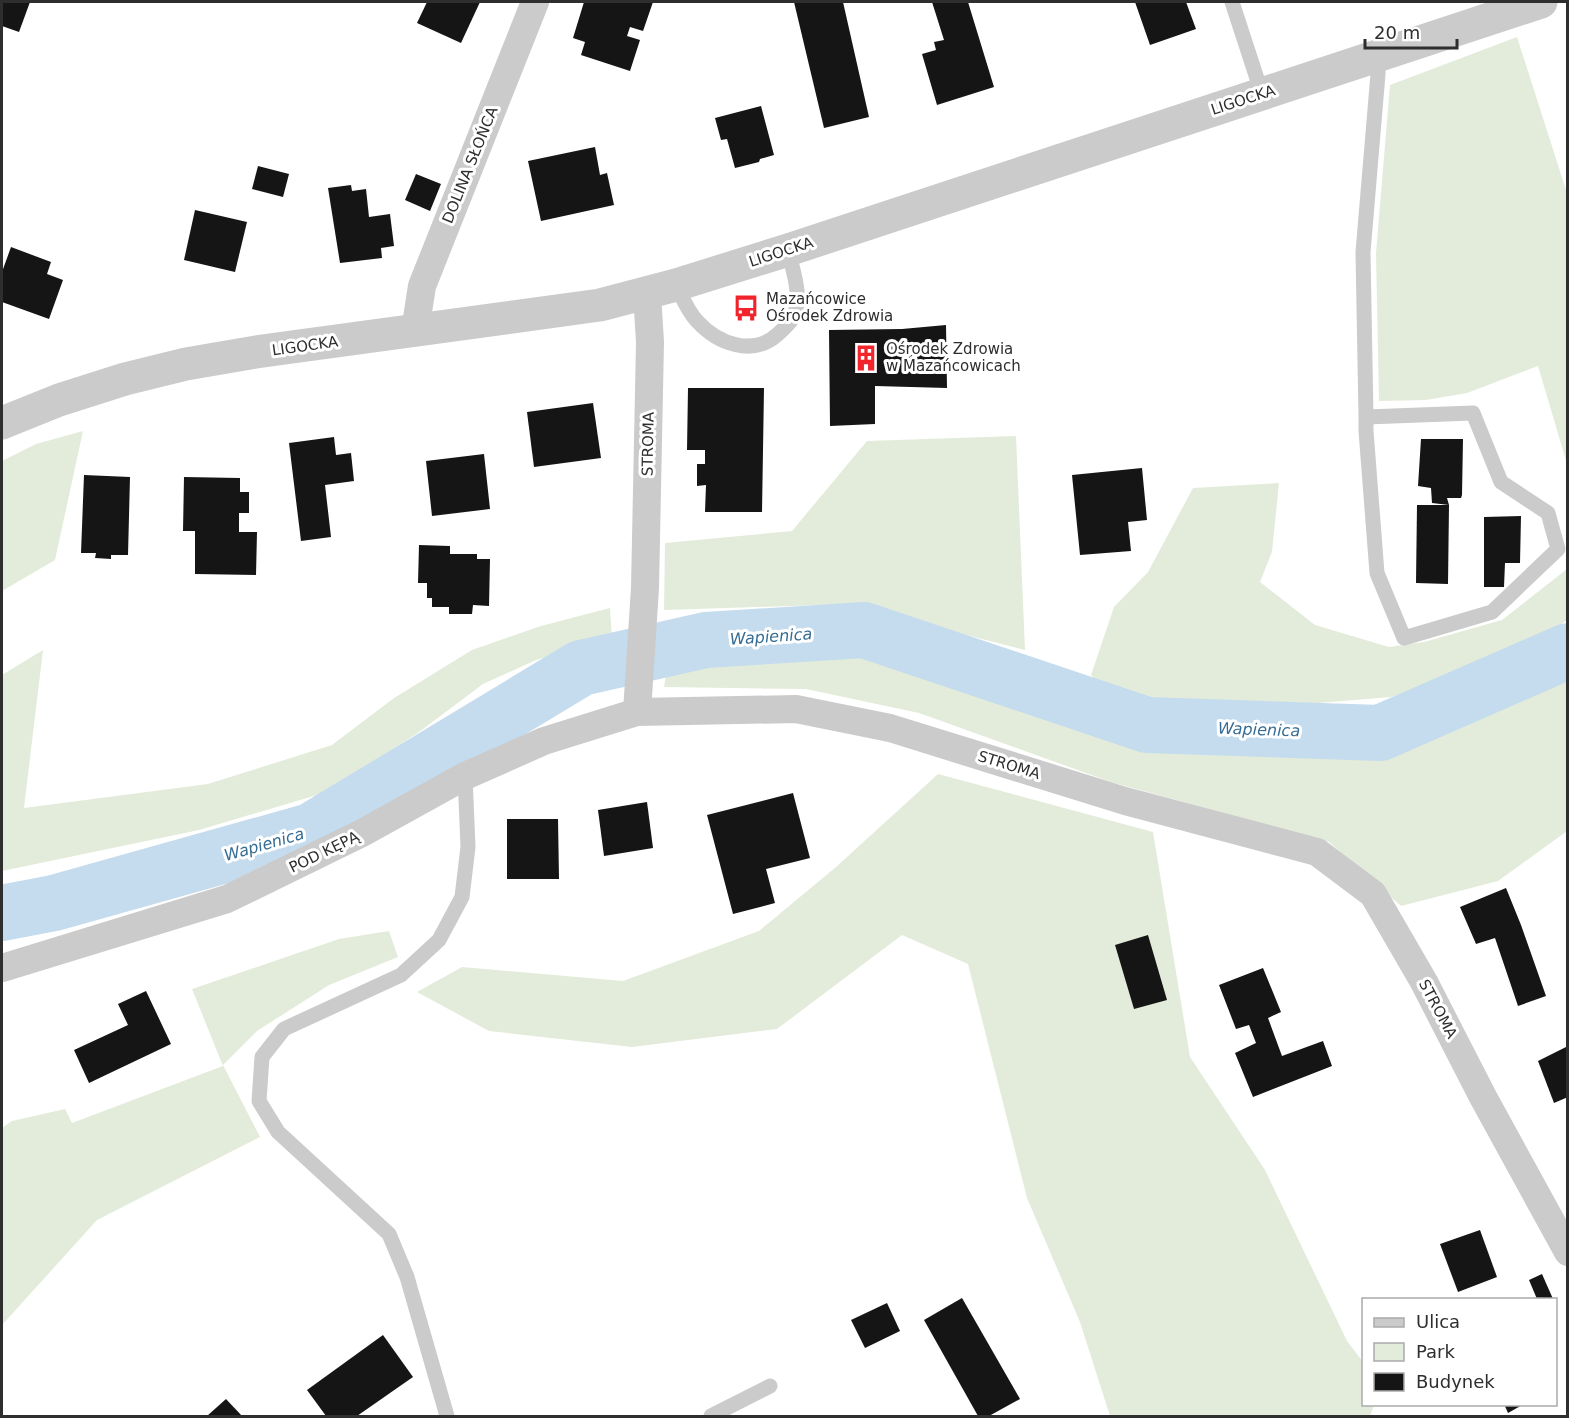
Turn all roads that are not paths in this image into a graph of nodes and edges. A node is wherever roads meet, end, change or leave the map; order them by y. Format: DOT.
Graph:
graph roads {
  1 [pos="535,2"];
  2 [pos="1232,2"];
  3 [pos="1541,2"];
  4 [pos="1378,55"];
  5 [pos="1262,94"];
  6 [pos="788,250"];
  7 [pos="662,290"];
  8 [pos="415,331"];
  9 [pos="1366,417"];
  10 [pos="2,423"];
  11 [pos="638,712"];
  12 [pos="465,776"];
  13 [pos="2,968"];
  14 [pos="1568,1252"];
  15 [pos="770,1386"];
  16 [pos="447,1416"];
  17 [pos="711,1416"];
  1 -- 8 [label="street, DOLINA SŁOŃCA"];
  2 -- 5 [label="lane"];
  3 -- 4 [label="street, LIGOCKA"];
  4 -- 5 [label="street, LIGOCKA"];
  4 -- 9 [label="lane"];
  5 -- 6 [label="street, LIGOCKA"];
  6 -- 7 [label="street, LIGOCKA"];
  6 -- 7 [label="lane"];
  7 -- 8 [label="street, LIGOCKA"];
  7 -- 11 [label="street, STROMA"];
  8 -- 10 [label="street, LIGOCKA"];
  9 -- 9 [label="lane"];
  11 -- 12 [label="street, POD KĘPĄ"];
  11 -- 14 [label="street, STROMA"];
  12 -- 13 [label="street, POD KĘPĄ"];
  12 -- 16 [label="lane"];
  15 -- 17 [label="lane"];
}
